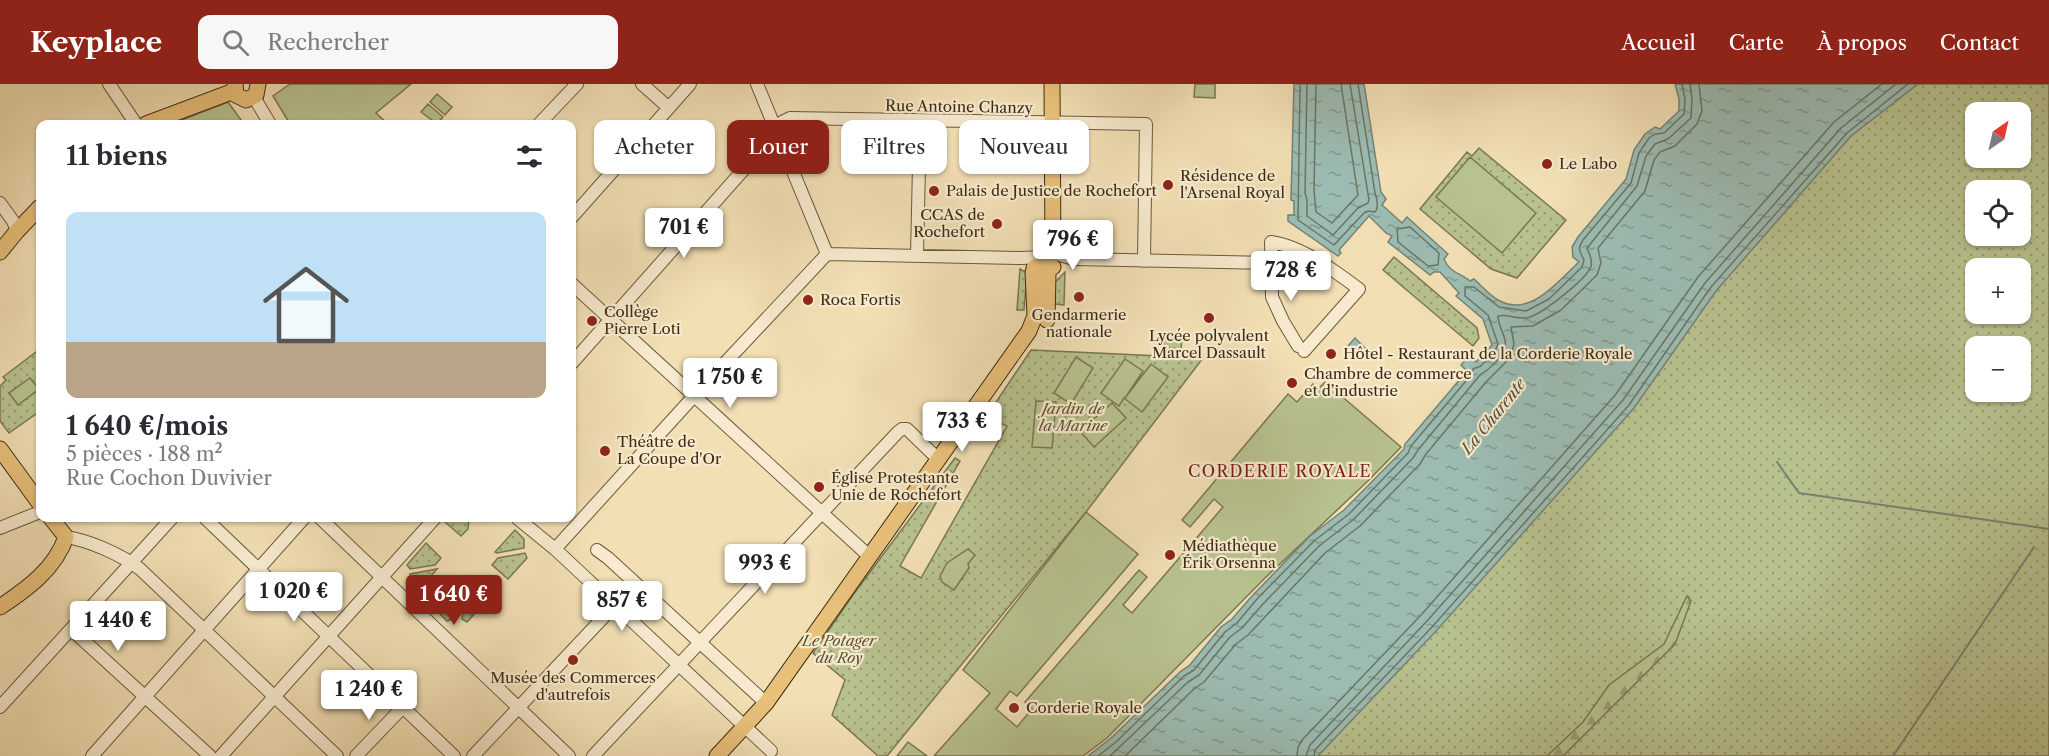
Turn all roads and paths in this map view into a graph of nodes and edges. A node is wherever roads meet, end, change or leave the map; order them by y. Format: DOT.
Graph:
graph roads {
  1 [pos="109,84"];
  2 [pos="577,84"];
  3 [pos="642,84"];
  4 [pos="690,84"];
  5 [pos="757,84"];
  6 [pos="1052,84"];
  7 [pos="235,88"];
  8 [pos="256,91"];
  9 [pos="669,108"];
  10 [pos="133,120"];
  11 [pos="156,120"];
  12 [pos="268,120"];
  13 [pos="544,120"];
  14 [pos="772,120"];
  15 [pos="788,120"];
  16 [pos="855,120"];
  17 [pos="1051,120"];
  18 [pos="1089,123"];
  19 [pos="740,174"];
  20 [pos="794,174"];
  21 [pos="919,174"];
  22 [pos="1050,174"];
  23 [pos="0,203"];
  24 [pos="36,211"];
  25 [pos="576,213"];
  26 [pos="17,231"];
  27 [pos="0,252"];
  28 [pos="827,254"];
  29 [pos="917,255"];
  30 [pos="1144,261"];
  31 [pos="1271,263"];
  32 [pos="1047,264"];
  33 [pos="576,288"];
  34 [pos="610,319"];
  35 [pos="576,358"];
  36 [pos="694,396"];
  37 [pos="0,449"];
  38 [pos="938,459"];
  39 [pos="36,498"];
  40 [pos="822,513"];
  41 [pos="36,514"];
  42 [pos="54,522"];
  43 [pos="168,522"];
  44 [pos="209,522"];
  45 [pos="300,522"];
  46 [pos="324,522"];
  47 [pos="431,522"];
  48 [pos="522,522"];
  49 [pos="0,528"];
  50 [pos="66,537"];
  51 [pos="555,549"];
  52 [pos="597,550"];
  53 [pos="869,556"];
  54 [pos="132,563"];
  55 [pos="258,568"];
  56 [pos="382,577"];
  57 [pos="615,605"];
  58 [pos="0,607"];
  59 [pos="204,629"];
  60 [pos="71,630"];
  61 [pos="328,636"];
  62 [pos="700,643"];
  63 [pos="679,665"];
  64 [pos="273,696"];
  65 [pos="144,697"];
  66 [pos="766,703"];
  67 [pos="0,707"];
  68 [pos="403,707"];
  69 [pos="518,708"];
  70 [pos="746,726"];
  71 [pos="771,751"];
  72 [pos="92,756"];
  73 [pos="210,756"];
  74 [pos="220,756"];
  75 [pos="337,756"];
  76 [pos="356,756"];
  77 [pos="454,756"];
  78 [pos="473,756"];
  79 [pos="569,756"];
  80 [pos="593,756"];
  81 [pos="717,756"];
  1 -- 10 [label="street"];
  2 -- 13 [label="street"];
  3 -- 9 [label="street"];
  4 -- 9 [label="street"];
  5 -- 14 [label="street"];
  6 -- 17 [label="main road"];
  7 -- 8 [label="main road"];
  7 -- 11 [label="main road"];
  8 -- 12 [label="street"];
  9 -- 25 [label="street"];
  15 -- 16 [label="street, Rue Antoine Chanzy"];
  18 -- 30 [label="street, Rue Antoine Chanzy"];
  19 -- 34 [label="street"];
  20 -- 28 [label="street"];
  21 -- 29 [label="street"];
  22 -- 32 [label="main road"];
  23 -- 26 [label="street"];
  24 -- 26 [label="main road"];
  26 -- 27 [label="main road"];
  28 -- 29 [label="street"];
  28 -- 36 [label="street"];
  29 -- 32 [label="street"];
  30 -- 31 [label="street"];
  30 -- 32 [label="street"];
  31 -- 31 [label="street"];
  32 -- 38 [label="main road"];
  33 -- 34 [label="street"];
  34 -- 35 [label="street"];
  34 -- 36 [label="street"];
  36 -- 40 [label="street"];
  36 -- 51 [label="street"];
  37 -- 39 [label="main road"];
  38 -- 40 [label="street"];
  38 -- 53 [label="main road"];
  40 -- 53 [label="street"];
  40 -- 62 [label="street"];
  41 -- 49 [label="street"];
  42 -- 50 [label="main road"];
  43 -- 54 [label="street"];
  44 -- 55 [label="street"];
  45 -- 55 [label="street"];
  46 -- 56 [label="street"];
  47 -- 56 [label="street"];
  48 -- 51 [label="street"];
  50 -- 54 [label="street"];
  50 -- 58 [label="main road"];
  51 -- 57 [label="street"];
  52 -- 62 [label="street"];
  53 -- 66 [label="main road"];
  54 -- 59 [label="street"];
  54 -- 60 [label="street"];
  55 -- 59 [label="street"];
  55 -- 61 [label="street"];
  56 -- 61 [label="street"];
  56 -- 69 [label="street"];
  57 -- 63 [label="street"];
  57 -- 69 [label="street"];
  59 -- 64 [label="street"];
  59 -- 65 [label="street"];
  60 -- 65 [label="street"];
  60 -- 67 [label="street"];
  61 -- 64 [label="street"];
  61 -- 68 [label="street"];
  62 -- 63 [label="street"];
  62 -- 66 [label="street"];
  63 -- 70 [label="street"];
  63 -- 80 [label="street"];
  64 -- 74 [label="street"];
  64 -- 75 [label="street"];
  65 -- 72 [label="street"];
  65 -- 73 [label="street"];
  66 -- 70 [label="main road"];
  68 -- 76 [label="street"];
  68 -- 77 [label="street"];
  69 -- 78 [label="street"];
  69 -- 79 [label="street"];
  70 -- 71 [label="street"];
  70 -- 81 [label="main road"];
}
